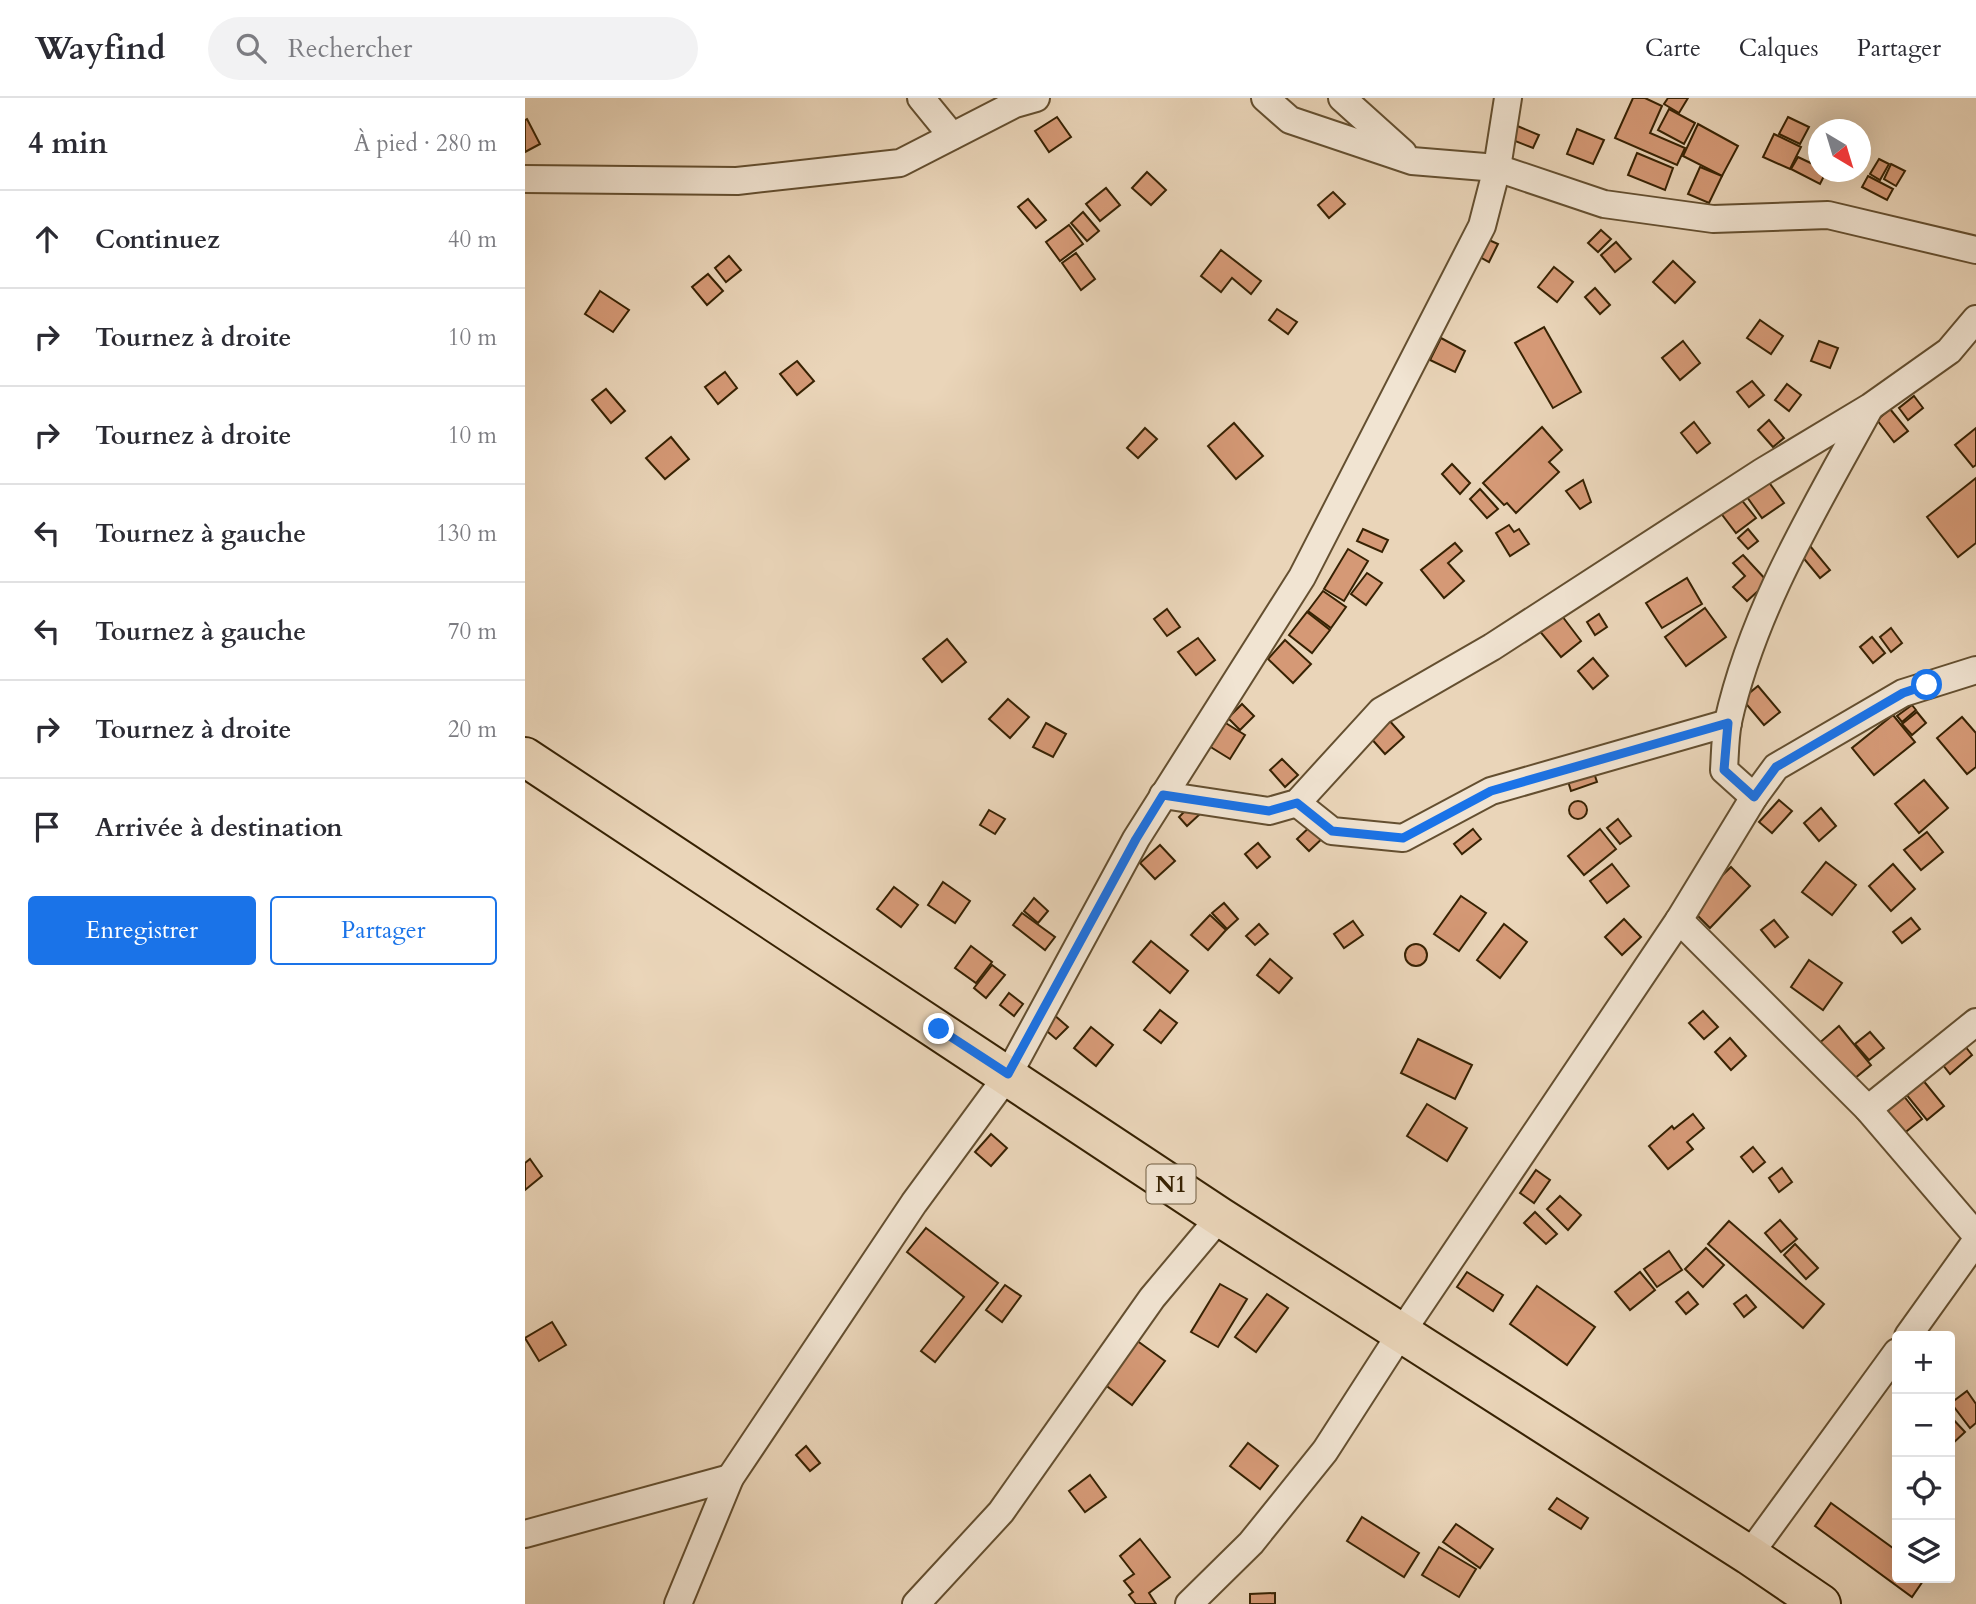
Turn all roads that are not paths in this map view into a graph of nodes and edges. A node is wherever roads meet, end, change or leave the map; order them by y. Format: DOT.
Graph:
graph roads {
  1 [pos="921,98"];
  2 [pos="1036,98"];
  3 [pos="1265,98"];
  4 [pos="1342,98"];
  5 [pos="1508,98"];
  6 [pos="952,136"];
  7 [pos="1412,161"];
  8 [pos="1497,168"];
  9 [pos="525,179"];
  10 [pos="1976,250"];
  11 [pos="1976,319"];
  12 [pos="1870,407"];
  13 [pos="1976,670"];
  14 [pos="1728,723"];
  15 [pos="525,757"];
  16 [pos="1163,795"];
  17 [pos="1754,797"];
  18 [pos="1297,803"];
  19 [pos="1679,920"];
  20 [pos="1976,1022"];
  21 [pos="1008,1074"];
  22 [pos="1868,1109"];
  23 [pos="1220,1217"];
  24 [pos="1976,1235"];
  25 [pos="1976,1241"];
  26 [pos="1912,1331"];
  27 [pos="1401,1333"];
  28 [pos="1892,1359"];
  29 [pos="730,1478"];
  30 [pos="525,1534"];
  31 [pos="1749,1555"];
  32 [pos="678,1604"];
  33 [pos="916,1604"];
  34 [pos="1189,1604"];
  35 [pos="1821,1604"];
  1 -- 6 [label="street"];
  2 -- 6 [label="street"];
  3 -- 7 [label="street"];
  4 -- 7 [label="street"];
  5 -- 8 [label="street"];
  6 -- 9 [label="street"];
  7 -- 8 [label="street"];
  8 -- 10 [label="street"];
  8 -- 16 [label="street"];
  11 -- 12 [label="street"];
  12 -- 14 [label="street"];
  12 -- 18 [label="street"];
  13 -- 17 [label="street"];
  14 -- 17 [label="street"];
  14 -- 18 [label="street"];
  15 -- 21 [label="main road, N1"];
  16 -- 18 [label="street"];
  16 -- 21 [label="street"];
  17 -- 19 [label="street"];
  19 -- 22 [label="street"];
  19 -- 27 [label="street"];
  20 -- 22 [label="street"];
  21 -- 23 [label="main road, N1"];
  21 -- 29 [label="street"];
  22 -- 24 [label="street"];
  23 -- 27 [label="main road, N1"];
  23 -- 33 [label="street"];
  25 -- 26 [label="street"];
  27 -- 31 [label="main road, N1"];
  27 -- 34 [label="street"];
  28 -- 31 [label="street"];
  29 -- 30 [label="street"];
  29 -- 32 [label="street"];
  31 -- 35 [label="main road, N1"];
}
